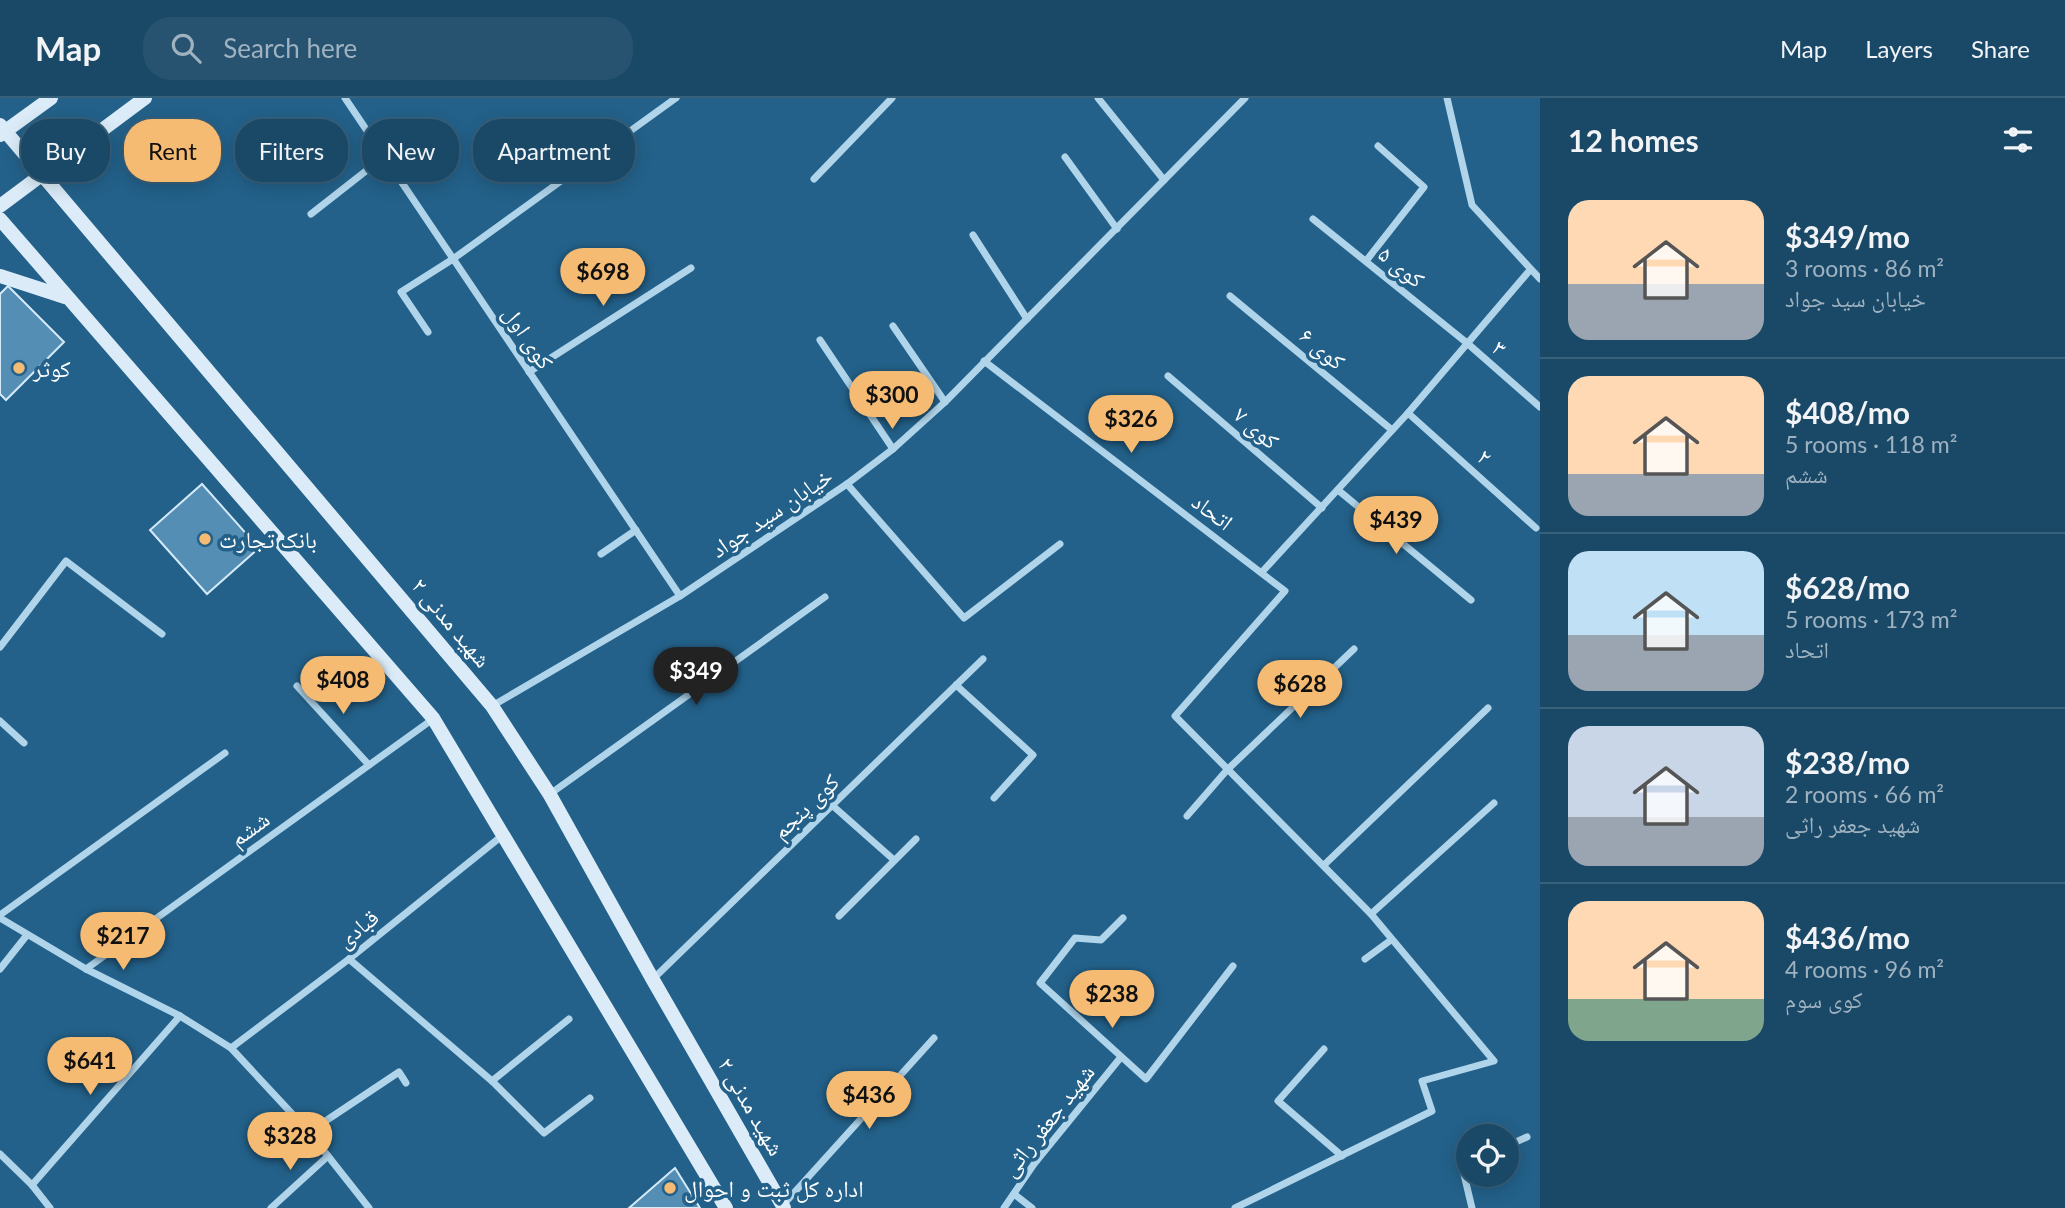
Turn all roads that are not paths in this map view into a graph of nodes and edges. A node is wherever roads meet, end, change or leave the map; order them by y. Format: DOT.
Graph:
graph roads {
  1 [pos="51,98"];
  2 [pos="145,98"];
  3 [pos="345,98"];
  4 [pos="676,98"];
  5 [pos="892,98"];
  6 [pos="1098,98"];
  7 [pos="1245,98"];
  8 [pos="1447,98"];
  9 [pos="362,123"];
  10 [pos="110,124"];
  11 [pos="2,130"];
  12 [pos="1378,146"];
  13 [pos="21,151"];
  14 [pos="1065,158"];
  15 [pos="362,173"];
  16 [pos="814,179"];
  17 [pos="1164,180"];
  18 [pos="32,182"];
  19 [pos="49,182"];
  20 [pos="401,182"];
  21 [pos="0,206"];
  22 [pos="311,214"];
  23 [pos="0,219"];
  24 [pos="1313,219"];
  25 [pos="1117,229"];
  26 [pos="973,235"];
  27 [pos="453,259"];
  28 [pos="1366,261"];
  29 [pos="691,268"];
  30 [pos="1530,270"];
  31 [pos="0,276"];
  32 [pos="1540,279"];
  33 [pos="1230,296"];
  34 [pos="67,297"];
  35 [pos="1027,319"];
  36 [pos="893,327"];
  37 [pos="428,332"];
  38 [pos="820,340"];
  39 [pos="1467,343"];
  40 [pos="984,361"];
  41 [pos="529,372"];
  42 [pos="1168,376"];
  43 [pos="945,402"];
  44 [pos="1540,407"];
  45 [pos="1408,413"];
  46 [pos="1392,430"];
  47 [pos="893,449"];
  48 [pos="847,484"];
  49 [pos="1338,490"];
  50 [pos="1322,508"];
  51 [pos="1536,528"];
  52 [pos="636,530"];
  53 [pos="1060,544"];
  54 [pos="601,554"];
  55 [pos="1262,572"];
  56 [pos="680,596"];
  57 [pos="825,597"];
  58 [pos="1471,600"];
  59 [pos="162,634"];
  60 [pos="0,647"];
  61 [pos="1353,649"];
  62 [pos="983,659"];
  63 [pos="956,685"];
  64 [pos="297,686"];
  65 [pos="492,706"];
  66 [pos="1488,708"];
  67 [pos="433,718"];
  68 [pos="0,721"];
  69 [pos="24,743"];
  70 [pos="225,753"];
  71 [pos="369,765"];
  72 [pos="1227,770"];
  73 [pos="550,795"];
  74 [pos="994,798"];
  75 [pos="1494,803"];
  76 [pos="833,806"];
  77 [pos="1187,816"];
  78 [pos="504,834"];
  79 [pos="916,839"];
  80 [pos="894,860"];
  81 [pos="1324,865"];
  82 [pos="1371,914"];
  83 [pos="839,916"];
  84 [pos="0,917"];
  85 [pos="1123,918"];
  86 [pos="27,935"];
  87 [pos="1391,940"];
  88 [pos="1365,959"];
  89 [pos="349,960"];
  90 [pos="1233,966"];
  91 [pos="0,969"];
  92 [pos="86,969"];
  93 [pos="653,979"];
  94 [pos="180,1016"];
  95 [pos="569,1019"];
  96 [pos="934,1038"];
  97 [pos="231,1048"];
  98 [pos="1324,1049"];
  99 [pos="1121,1057"];
  100 [pos="492,1081"];
  101 [pos="406,1083"];
  102 [pos="590,1098"];
  103 [pos="309,1132"];
  104 [pos="1527,1137"];
  105 [pos="1519,1141"];
  106 [pos="0,1154"];
  107 [pos="328,1156"];
  108 [pos="1342,1156"];
  109 [pos="32,1185"];
  110 [pos="1469,1187"];
  111 [pos="1014,1194"];
  112 [pos="784,1207"];
  113 [pos="50,1208"];
  114 [pos="271,1208"];
  115 [pos="369,1208"];
  116 [pos="726,1208"];
  117 [pos="1004,1208"];
  118 [pos="1032,1208"];
  119 [pos="1235,1208"];
  120 [pos="1472,1208"];
  1 -- 11 [label="main road"];
  2 -- 10 [label="main road"];
  3 -- 9 [label="street, کوی اول"];
  4 -- 27 [label="street"];
  5 -- 16 [label="street"];
  6 -- 17 [label="street"];
  7 -- 17 [label="street, خیابان سید جواد"];
  8 -- 30 [label="street"];
  11 -- 13 [label="main road, شهید مدنی ۲"];
  12 -- 28 [label="street"];
  14 -- 25 [label="street"];
  15 -- 22 [label="street"];
  17 -- 25 [label="street, خیابان سید جواد"];
  18 -- 21 [label="main road"];
  19 -- 65 [label="main road, شهید مدنی ۲"];
  20 -- 27 [label="street, کوی اول"];
  23 -- 34 [label="main road"];
  24 -- 28 [label="street, کوی ۵"];
  25 -- 35 [label="street, خیابان سید جواد"];
  26 -- 35 [label="street"];
  27 -- 37 [label="street"];
  27 -- 41 [label="street, کوی اول"];
  28 -- 39 [label="street, کوی ۵"];
  29 -- 41 [label="street"];
  30 -- 32 [label="street"];
  30 -- 39 [label="street"];
  31 -- 34 [label="main road"];
  33 -- 46 [label="street, کوی ۶"];
  34 -- 67 [label="main road"];
  35 -- 40 [label="street, خیابان سید جواد"];
  36 -- 43 [label="street"];
  38 -- 47 [label="street"];
  39 -- 44 [label="street, ۳"];
  39 -- 45 [label="street"];
  40 -- 43 [label="street, خیابان سید جواد"];
  40 -- 55 [label="street, اتحاد"];
  41 -- 52 [label="street, کوی اول"];
  42 -- 50 [label="street, کوی ۷"];
  43 -- 47 [label="street, خیابان سید جواد"];
  45 -- 46 [label="street"];
  45 -- 51 [label="street, ۲"];
  46 -- 49 [label="street"];
  47 -- 48 [label="street, خیابان سید جواد"];
  48 -- 53 [label="street"];
  48 -- 56 [label="street, خیابان سید جواد"];
  49 -- 50 [label="street"];
  49 -- 58 [label="street"];
  50 -- 55 [label="street"];
  52 -- 54 [label="street"];
  52 -- 56 [label="street, کوی اول"];
  55 -- 72 [label="street, اتحاد"];
  56 -- 65 [label="street, خیابان سید جواد"];
  57 -- 73 [label="street"];
  59 -- 60 [label="street"];
  61 -- 72 [label="street"];
  62 -- 63 [label="street, کوی پنجم"];
  63 -- 74 [label="street"];
  63 -- 76 [label="street, کوی پنجم"];
  64 -- 71 [label="street"];
  65 -- 73 [label="main road, شهید مدنی ۲"];
  66 -- 81 [label="street"];
  67 -- 71 [label="street, ششم"];
  67 -- 78 [label="main road"];
  68 -- 69 [label="street"];
  70 -- 84 [label="street"];
  71 -- 92 [label="street, ششم"];
  72 -- 77 [label="street"];
  72 -- 81 [label="street"];
  73 -- 93 [label="main road, شهید مدنی ۲"];
  75 -- 82 [label="street"];
  76 -- 80 [label="street"];
  76 -- 93 [label="street, کوی پنجم"];
  78 -- 89 [label="street, قبادی"];
  78 -- 116 [label="main road"];
  79 -- 80 [label="street"];
  80 -- 83 [label="street"];
  81 -- 82 [label="street"];
  82 -- 87 [label="street"];
  84 -- 86 [label="street"];
  85 -- 99 [label="street"];
  86 -- 91 [label="street"];
  86 -- 92 [label="street"];
  87 -- 88 [label="street"];
  87 -- 108 [label="street"];
  89 -- 97 [label="street, قبادی"];
  89 -- 100 [label="street"];
  90 -- 99 [label="street"];
  92 -- 94 [label="street"];
  93 -- 112 [label="main road, شهید مدنی ۲"];
  94 -- 97 [label="street"];
  94 -- 109 [label="street"];
  95 -- 100 [label="street"];
  96 -- 112 [label="street"];
  97 -- 103 [label="street"];
  98 -- 108 [label="street"];
  99 -- 111 [label="street, شهید جعفر راثی"];
  100 -- 102 [label="street"];
  101 -- 103 [label="street"];
  103 -- 107 [label="street"];
  104 -- 105 [label="street"];
  106 -- 109 [label="street"];
  107 -- 114 [label="street"];
  107 -- 115 [label="street"];
  108 -- 119 [label="street"];
  109 -- 113 [label="street"];
  110 -- 120 [label="street"];
  111 -- 117 [label="street, شهید جعفر راثی"];
  111 -- 118 [label="street"];
}
